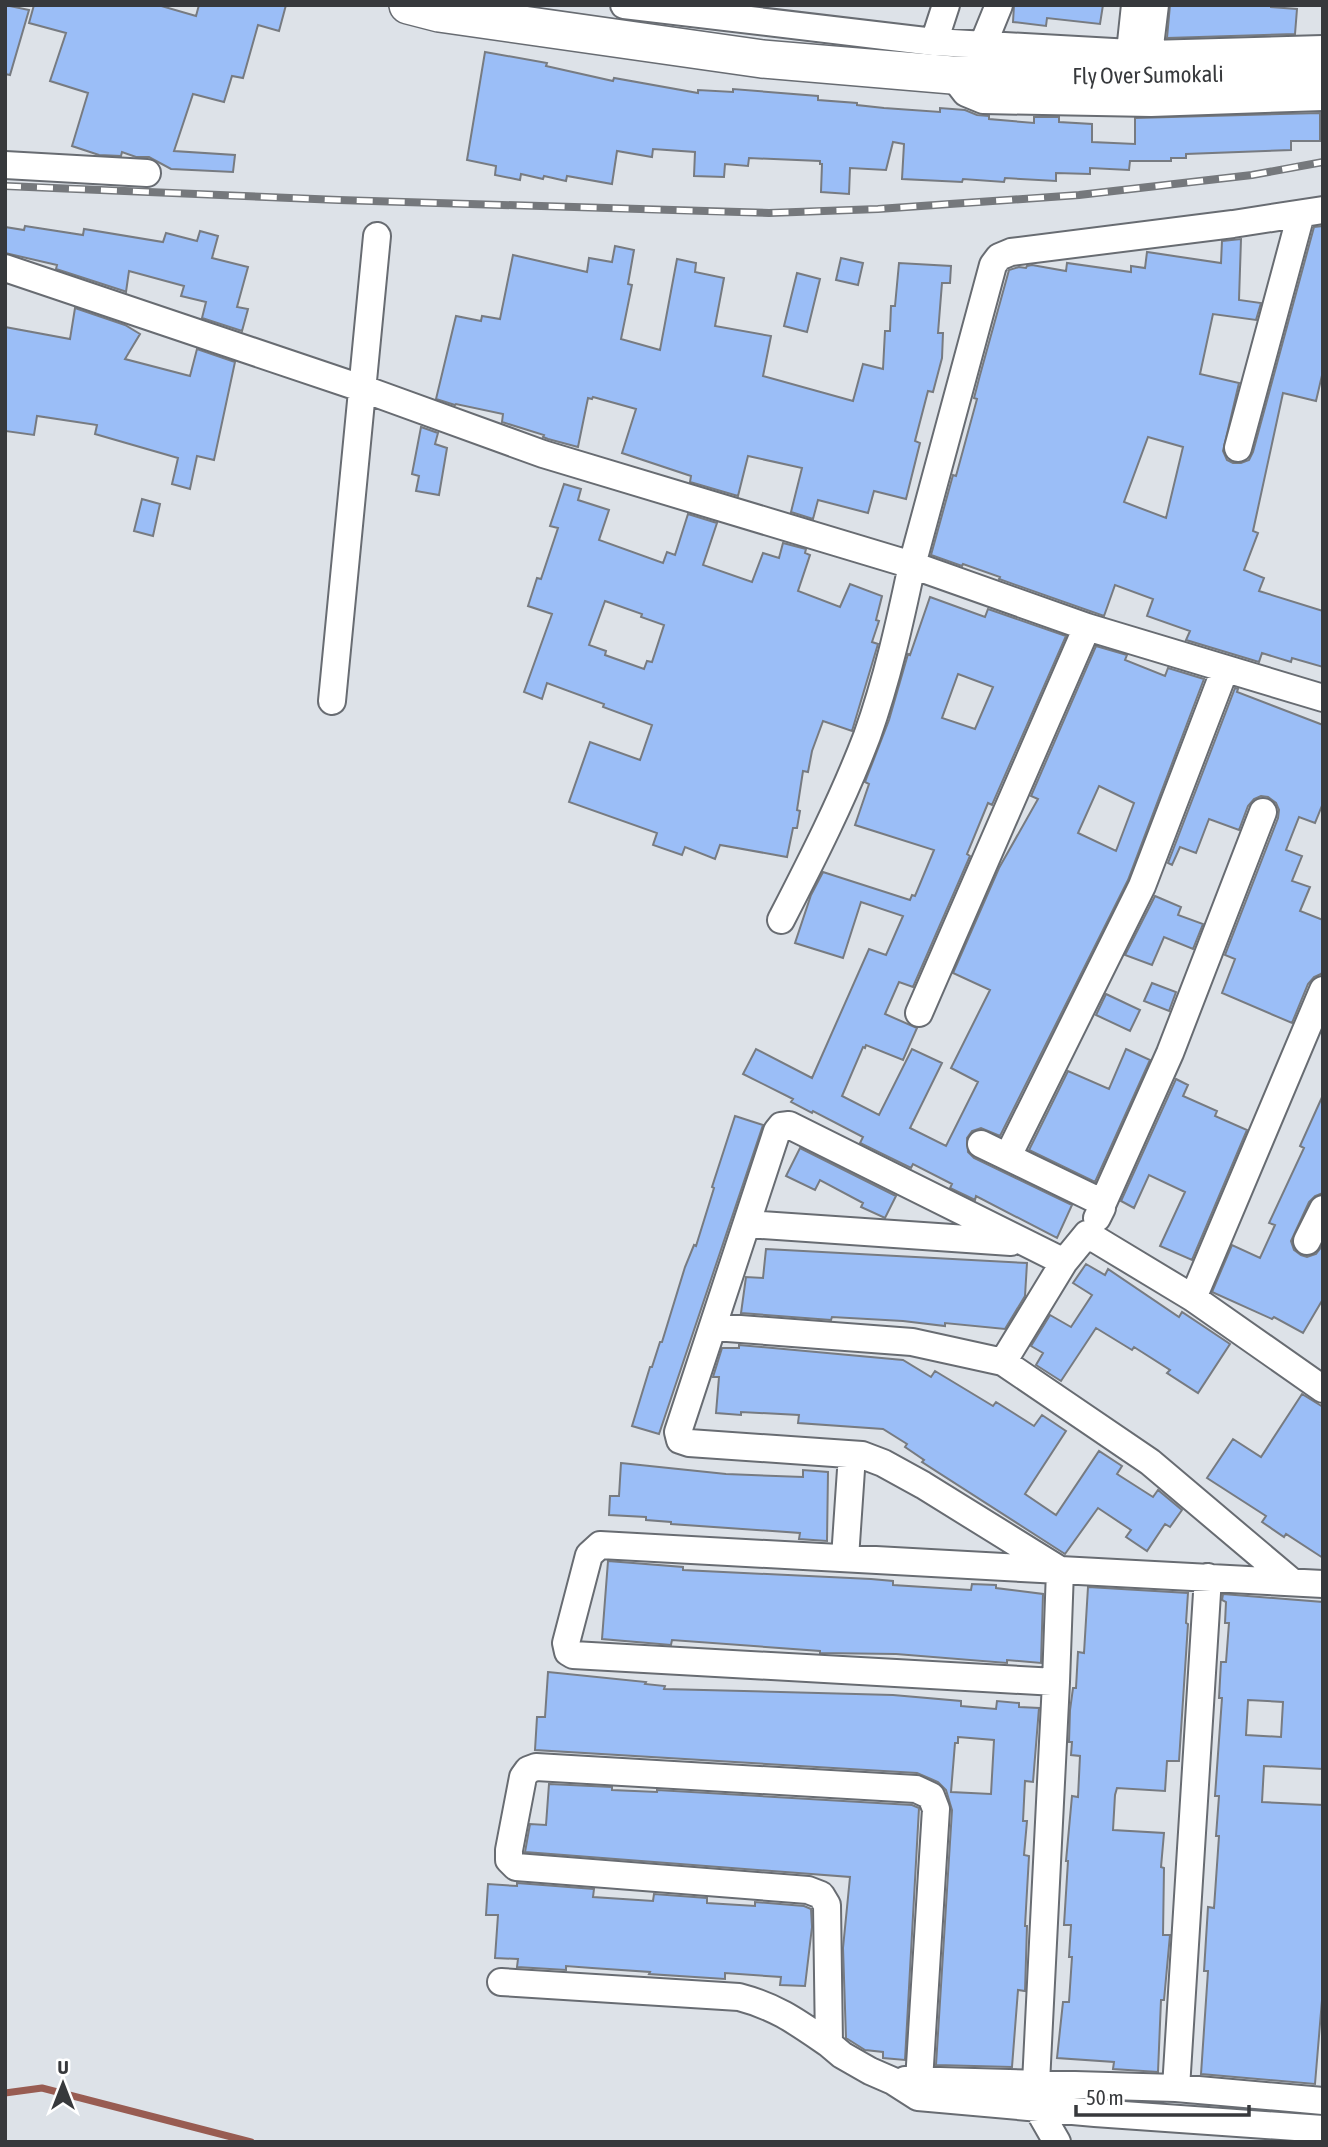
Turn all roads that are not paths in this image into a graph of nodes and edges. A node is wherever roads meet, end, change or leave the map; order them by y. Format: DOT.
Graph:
graph roads {
  1 [pos="946,5"];
  2 [pos="999,5"];
  3 [pos="1135,5"];
  4 [pos="1155,5"];
  5 [pos="637,6"];
  6 [pos="429,8"];
  7 [pos="547,17"];
  8 [pos="934,43"];
  9 [pos="1323,49"];
  10 [pos="1140,53"];
  11 [pos="975,68"];
  12 [pos="1323,70"];
  13 [pos="1323,97"];
  14 [pos="5,165"];
  15 [pos="147,173"];
  16 [pos="1312,212"];
  17 [pos="377,236"];
  18 [pos="5,268"];
  19 [pos="362,388"];
  20 [pos="1238,449"];
  21 [pos="912,565"];
  22 [pos="1087,627"];
  23 [pos="1225,669"];
  24 [pos="1323,698"];
  25 [pos="332,701"];
  26 [pos="1263,812"];
  27 [pos="781,920"];
  28 [pos="1323,990"];
  29 [pos="919,1013"];
  30 [pos="981,1144"];
  31 [pos="1007,1156"];
  32 [pos="1102,1205"];
  33 [pos="1323,1209"];
  34 [pos="747,1224"];
  35 [pos="1087,1234"];
  36 [pos="1307,1241"];
  37 [pos="1024,1243"];
  38 [pos="1064,1262"];
  39 [pos="1193,1298"];
  40 [pos="714,1327"];
  41 [pos="1003,1362"];
  42 [pos="1323,1389"];
  43 [pos="852,1455"];
  44 [pos="845,1558"];
  45 [pos="1060,1570"];
  46 [pos="1208,1577"];
  47 [pos="1292,1582"];
  48 [pos="1323,1584"];
  49 [pos="1056,1682"];
  50 [pos="501,1982"];
  51 [pos="829,2044"];
  52 [pos="919,2088"];
  53 [pos="1176,2088"];
  54 [pos="1037,2096"];
  55 [pos="1279,2097"];
  56 [pos="1323,2101"];
  57 [pos="1278,2126"];
  58 [pos="1323,2129"];
  59 [pos="1057,2142"];
  1 -- 8 [label="street"];
  2 -- 11 [label="street"];
  3 -- 10 [label="street"];
  4 -- 10 [label="street"];
  5 -- 8 [label="street"];
  6 -- 7 [label="main road, Fly Over Sumokali"];
  7 -- 11 [label="main road, Fly Over Sumokali"];
  8 -- 11 [label="street"];
  9 -- 10 [label="street"];
  10 -- 11 [label="street"];
  11 -- 12 [label="main road, Fly Over Sumokali"];
  11 -- 13 [label="street"];
  14 -- 15 [label="street"];
  16 -- 20 [label="street"];
  16 -- 21 [label="street"];
  17 -- 19 [label="street"];
  18 -- 19 [label="street"];
  19 -- 21 [label="street"];
  19 -- 25 [label="street"];
  21 -- 22 [label="street"];
  21 -- 27 [label="street"];
  22 -- 23 [label="street"];
  22 -- 29 [label="street"];
  23 -- 24 [label="street"];
  23 -- 31 [label="street"];
  26 -- 32 [label="street"];
  28 -- 39 [label="street"];
  30 -- 31 [label="street"];
  31 -- 32 [label="street"];
  32 -- 35 [label="street"];
  33 -- 36 [label="street"];
  34 -- 37 [label="street"];
  34 -- 37 [label="street"];
  34 -- 40 [label="street"];
  35 -- 38 [label="street"];
  35 -- 39 [label="street"];
  37 -- 38 [label="street"];
  38 -- 41 [label="street"];
  39 -- 42 [label="street"];
  40 -- 41 [label="street"];
  40 -- 43 [label="street"];
  41 -- 47 [label="street"];
  43 -- 44 [label="street"];
  43 -- 45 [label="street"];
  44 -- 45 [label="street"];
  44 -- 49 [label="street"];
  45 -- 46 [label="street"];
  45 -- 49 [label="street"];
  46 -- 47 [label="street"];
  46 -- 53 [label="street"];
  47 -- 48 [label="street"];
  49 -- 54 [label="street"];
  50 -- 51 [label="street"];
  51 -- 52 [label="street"];
  51 -- 52 [label="street"];
  52 -- 54 [label="street"];
  53 -- 54 [label="street"];
  53 -- 55 [label="street"];
  54 -- 57 [label="street"];
  54 -- 59 [label="street"];
  55 -- 56 [label="street"];
  55 -- 57 [label="street"];
  57 -- 58 [label="street"];
}
